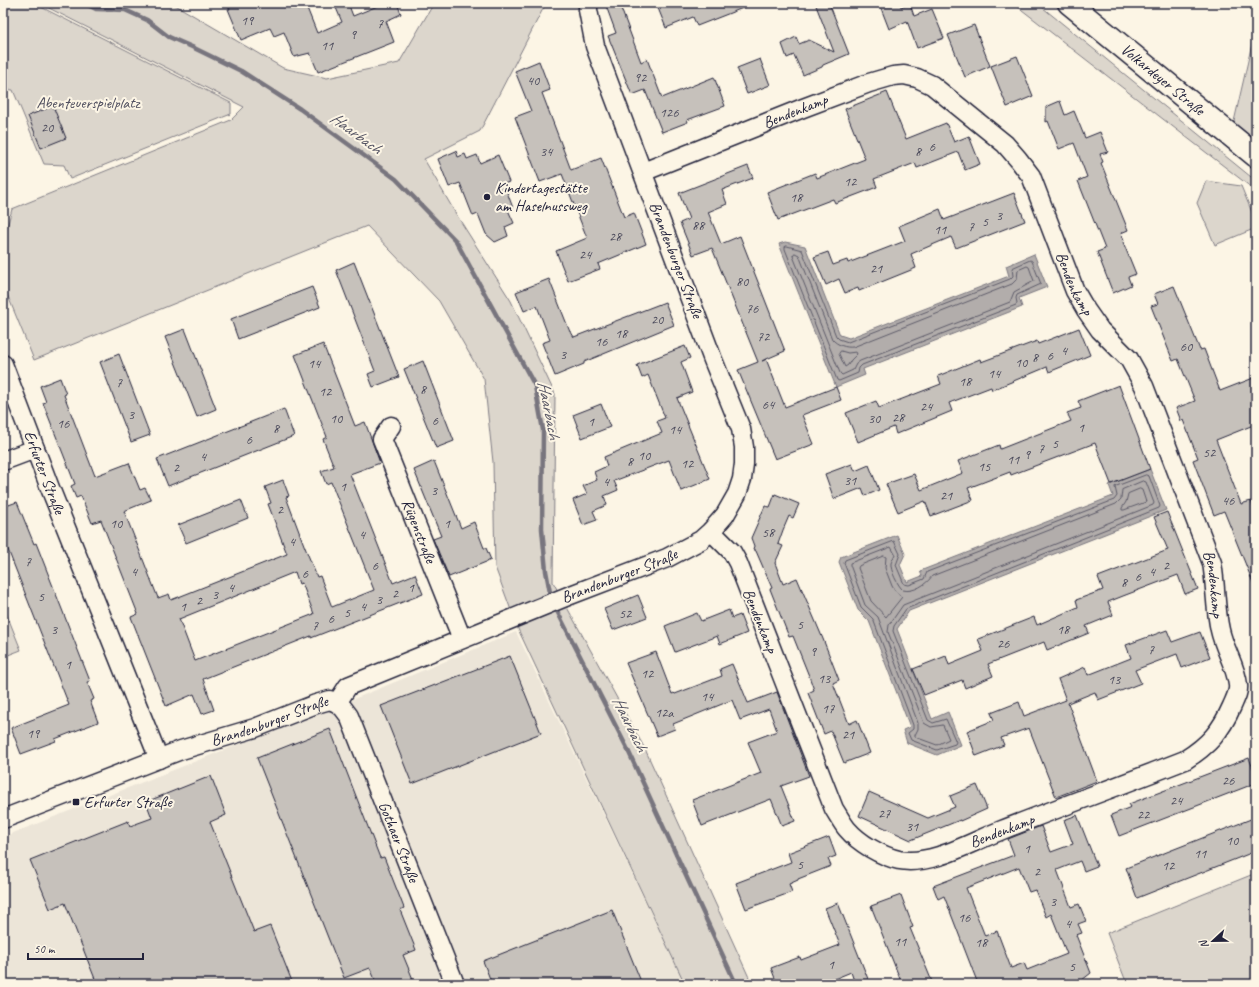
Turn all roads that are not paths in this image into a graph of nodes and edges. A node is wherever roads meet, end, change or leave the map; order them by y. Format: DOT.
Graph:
graph roads {
  1 [pos="588,3"];
  2 [pos="1069,3"];
  3 [pos="1256,156"];
  4 [pos="643,172"];
  5 [pos="3,364"];
  6 [pos="392,426"];
  7 [pos="35,449"];
  8 [pos="3,461"];
  9 [pos="711,531"];
  10 [pos="462,639"];
  11 [pos="337,703"];
  12 [pos="159,758"];
  13 [pos="3,819"];
  14 [pos="455,984"];
  1 -- 4 [label="street, Brandenburger Straße"];
  2 -- 3 [label="main road, Volkardeyer Straße"];
  4 -- 9 [label="street, Brandenburger Straße"];
  4 -- 9 [label="street, Bendenkamp"];
  5 -- 7 [label="street, Erfurter Straße"];
  6 -- 10 [label="street, Rügenstraße"];
  7 -- 8 [label="street"];
  7 -- 12 [label="street, Erfurter Straße"];
  9 -- 10 [label="street, Brandenburger Straße"];
  10 -- 11 [label="street, Brandenburger Straße"];
  11 -- 12 [label="street, Brandenburger Straße"];
  11 -- 14 [label="street, Gothaer Straße"];
  12 -- 13 [label="street, Brandenburger Straße"];
}
